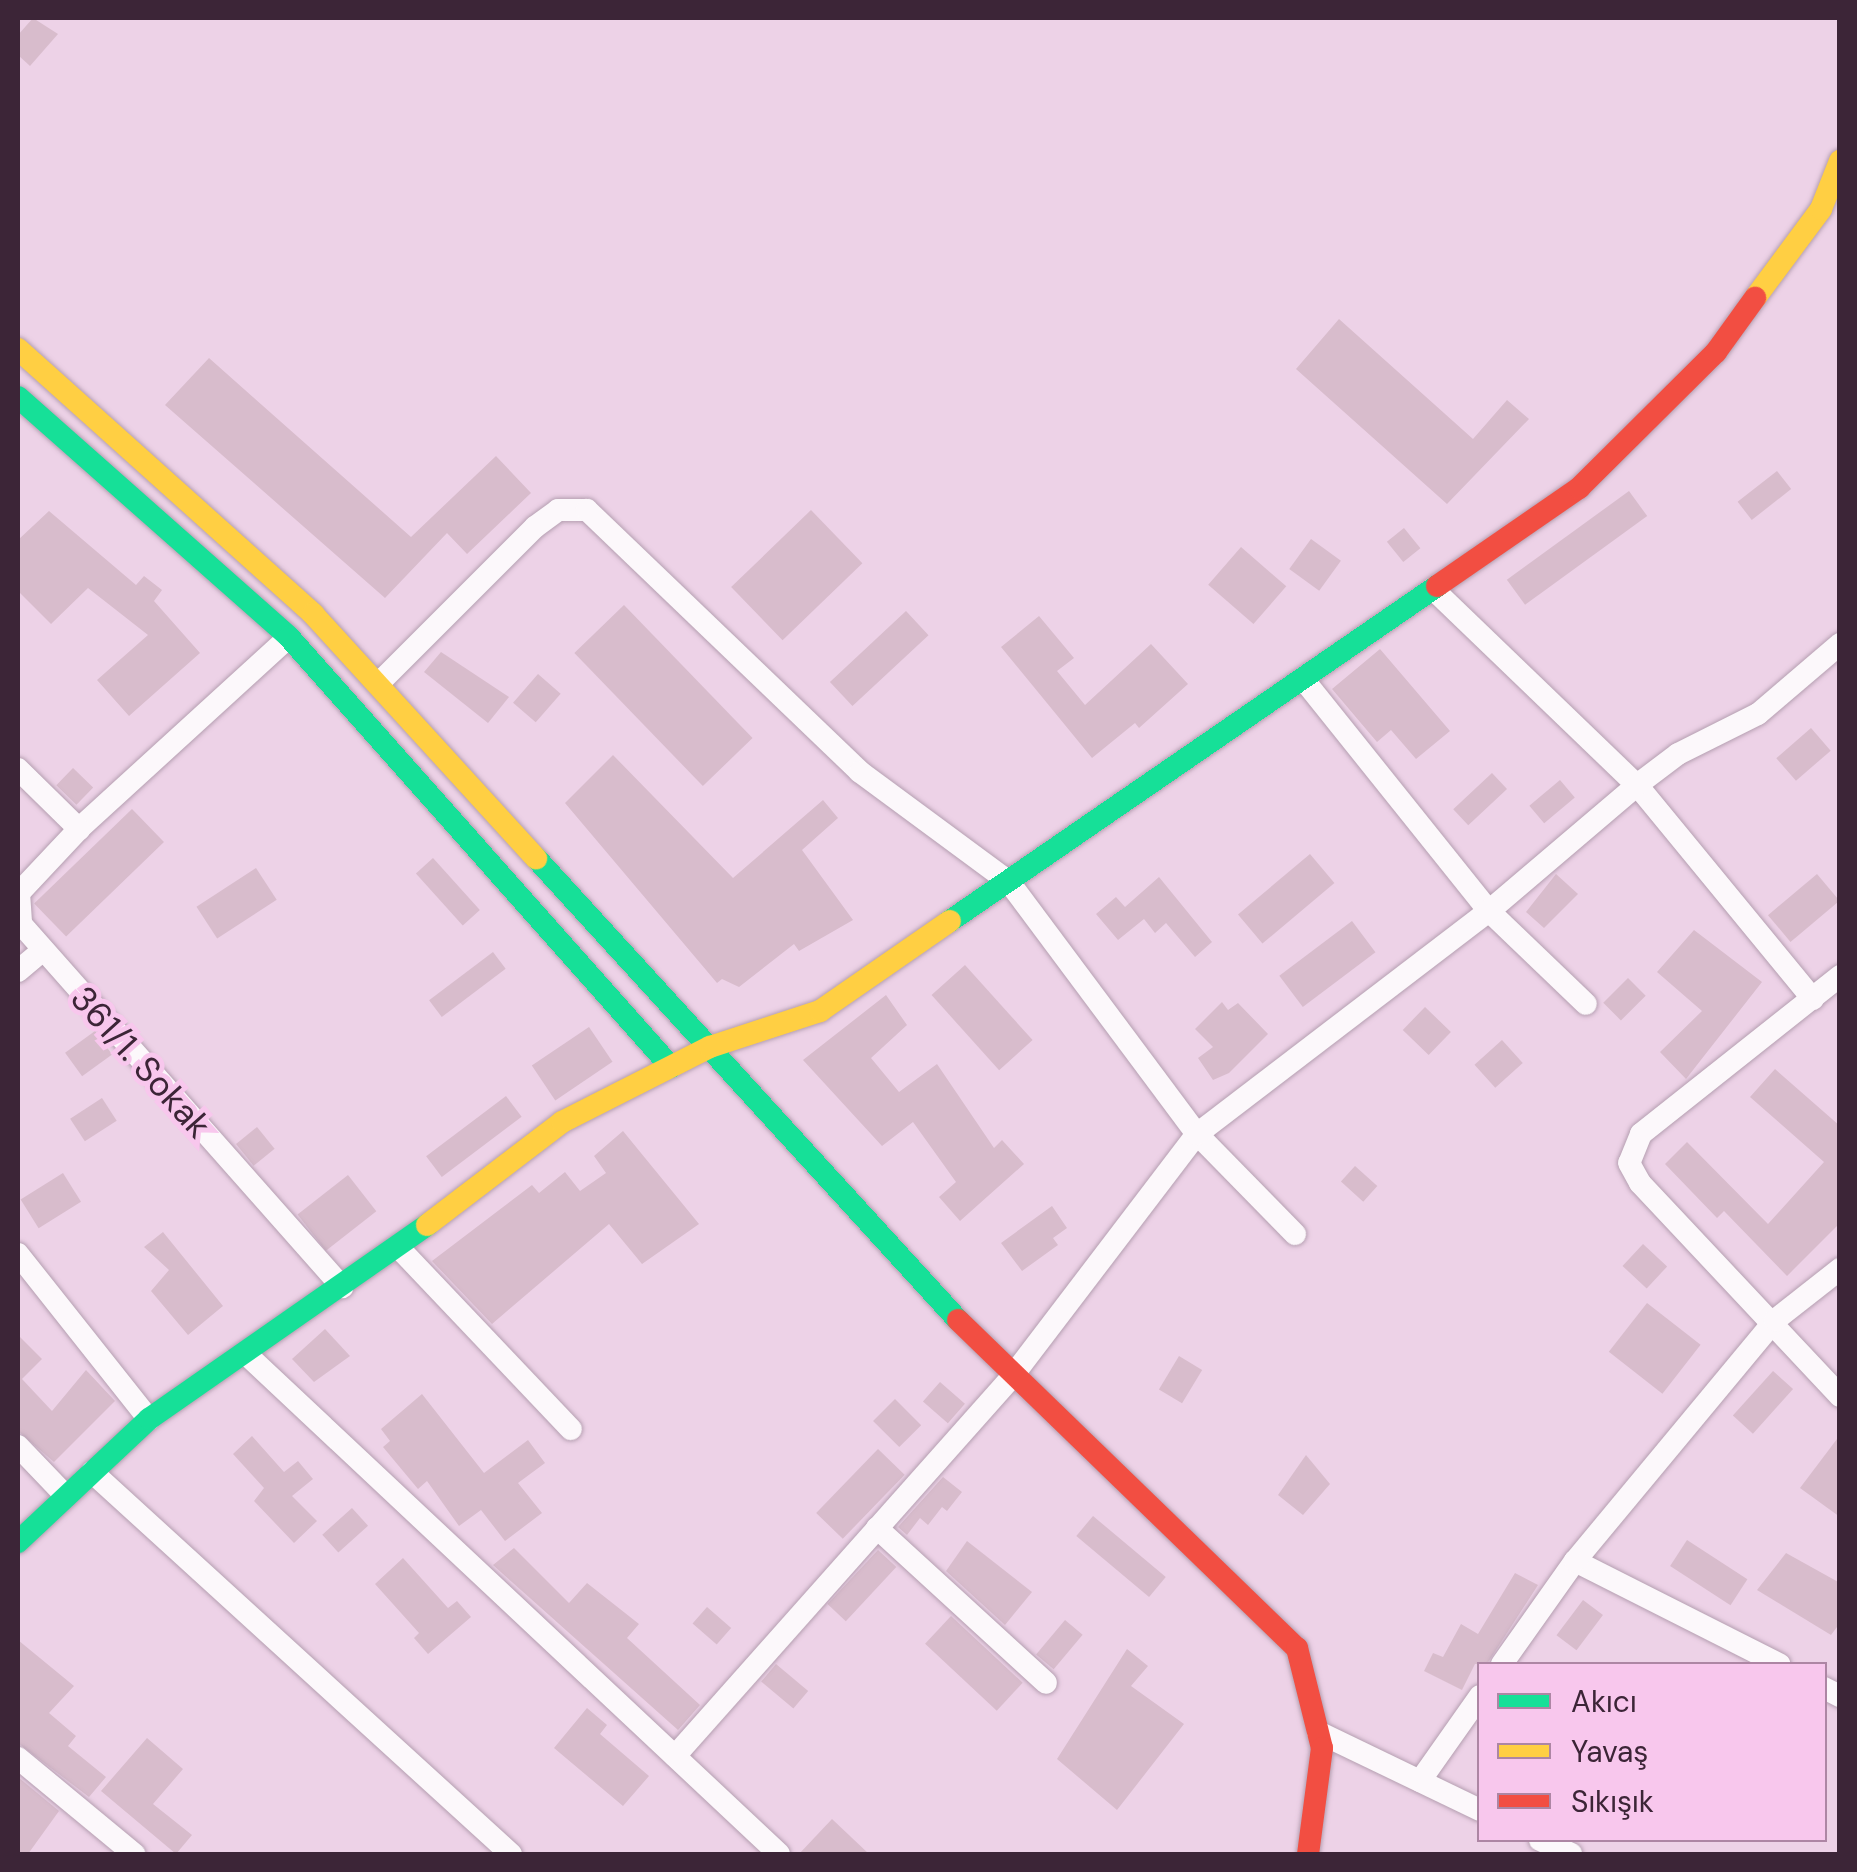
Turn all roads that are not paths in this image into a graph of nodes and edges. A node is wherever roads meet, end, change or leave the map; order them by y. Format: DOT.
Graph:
graph roads {
  1 [pos="1840,161"];
  2 [pos="1830,211"];
  3 [pos="18,349"];
  4 [pos="18,397"];
  5 [pos="1433,588"];
  6 [pos="290,636"];
  7 [pos="1840,644"];
  8 [pos="1303,678"];
  9 [pos="378,684"];
  10 [pos="18,769"];
  11 [pos="1637,784"];
  12 [pos="79,828"];
  13 [pos="1009,882"];
  14 [pos="1489,912"];
  15 [pos="42,951"];
  16 [pos="18,971"];
  17 [pos="1840,976"];
  18 [pos="1813,999"];
  19 [pos="1586,1004"];
  20 [pos="710,1047"];
  21 [pos="671,1067"];
  22 [pos="1197,1134"];
  23 [pos="1295,1234"];
  24 [pos="398,1246"];
  25 [pos="18,1254"];
  26 [pos="1840,1270"];
  27 [pos="342,1287"];
  28 [pos="1775,1320"];
  29 [pos="245,1354"];
  30 [pos="1011,1378"];
  31 [pos="1840,1396"];
  32 [pos="148,1419"];
  33 [pos="572,1429"];
  34 [pos="18,1446"];
  35 [pos="92,1472"];
  36 [pos="66,1496"];
  37 [pos="877,1528"];
  38 [pos="18,1542"];
  39 [pos="1575,1560"];
  40 [pos="1503,1662"];
  41 [pos="1775,1662"];
  42 [pos="1046,1682"];
  43 [pos="1477,1700"];
  44 [pos="1318,1732"];
  45 [pos="674,1756"];
  46 [pos="18,1758"];
  47 [pos="1420,1781"];
  48 [pos="1477,1809"];
  49 [pos="1544,1842"];
  50 [pos="134,1854"];
  51 [pos="511,1854"];
  52 [pos="779,1854"];
  53 [pos="1308,1854"];
  54 [pos="1571,1854"];
  1 -- 2 [label="street"];
  2 -- 5 [label="street"];
  3 -- 9 [label="street"];
  4 -- 6 [label="street"];
  5 -- 8 [label="street"];
  5 -- 11 [label="street"];
  6 -- 12 [label="street, 361/1. Sokak"];
  6 -- 21 [label="street"];
  7 -- 11 [label="street"];
  8 -- 13 [label="street"];
  8 -- 14 [label="street"];
  9 -- 13 [label="street"];
  9 -- 20 [label="street"];
  10 -- 12 [label="street"];
  11 -- 14 [label="street"];
  11 -- 18 [label="street"];
  12 -- 15 [label="street, 361/1. Sokak"];
  13 -- 20 [label="street"];
  13 -- 22 [label="street"];
  14 -- 19 [label="street"];
  14 -- 22 [label="street"];
  15 -- 16 [label="street"];
  15 -- 27 [label="street, 361/1. Sokak"];
  17 -- 18 [label="street"];
  18 -- 28 [label="street"];
  20 -- 21 [label="street"];
  20 -- 30 [label="street"];
  21 -- 24 [label="street"];
  22 -- 23 [label="street"];
  22 -- 30 [label="street"];
  24 -- 27 [label="street"];
  24 -- 33 [label="street"];
  25 -- 32 [label="street"];
  26 -- 28 [label="street"];
  27 -- 29 [label="street"];
  28 -- 31 [label="street"];
  28 -- 39 [label="street"];
  29 -- 32 [label="street"];
  29 -- 45 [label="street"];
  30 -- 37 [label="street"];
  30 -- 44 [label="street"];
  32 -- 35 [label="street"];
  34 -- 36 [label="street"];
  35 -- 36 [label="street"];
  35 -- 51 [label="street"];
  36 -- 38 [label="street"];
  37 -- 42 [label="street"];
  37 -- 45 [label="street"];
  39 -- 40 [label="street"];
  39 -- 41 [label="street"];
  43 -- 47 [label="street"];
  44 -- 47 [label="street"];
  44 -- 53 [label="street"];
  45 -- 52 [label="street"];
  46 -- 50 [label="street"];
  47 -- 48 [label="street"];
  49 -- 54 [label="street"];
}
